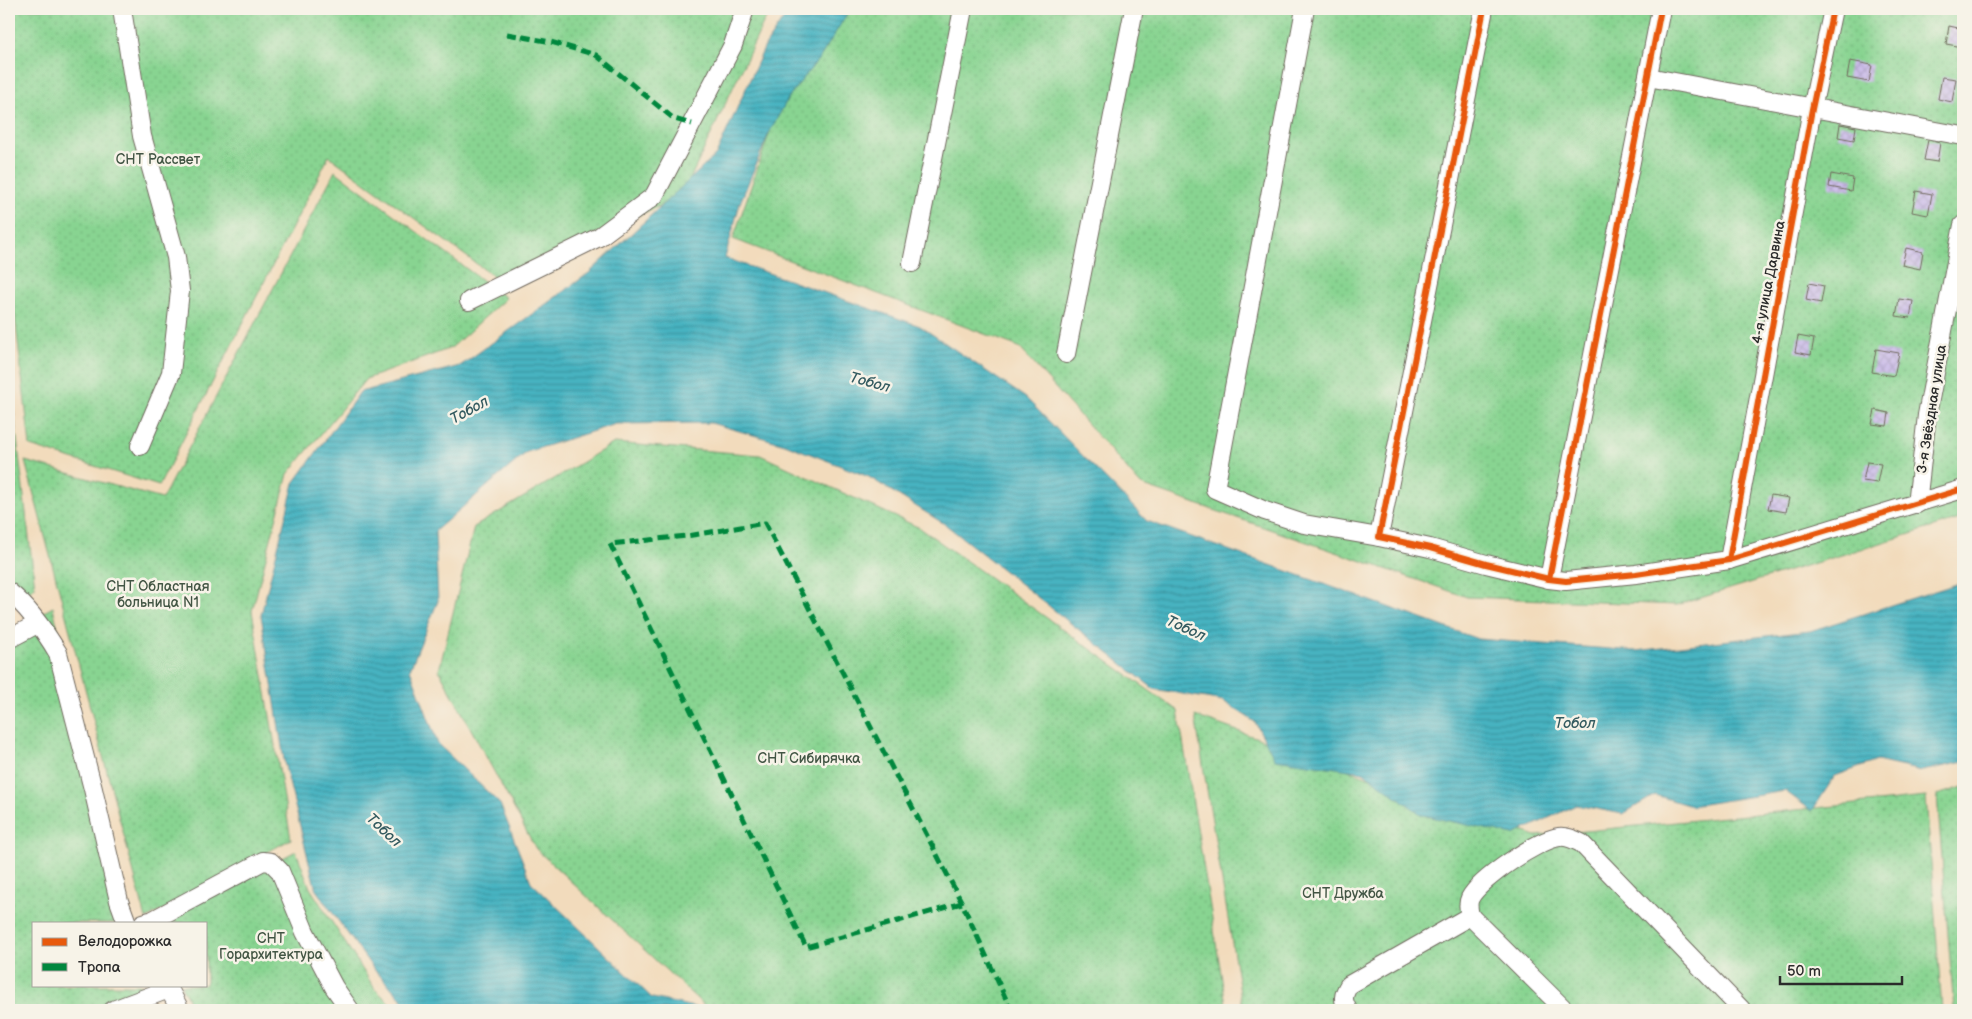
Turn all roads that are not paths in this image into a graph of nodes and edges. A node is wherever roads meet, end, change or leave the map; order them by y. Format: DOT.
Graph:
graph roads {
  1 [pos="122,9"];
  2 [pos="745,9"];
  3 [pos="963,9"];
  4 [pos="1134,9"];
  5 [pos="1305,9"];
  6 [pos="1484,9"];
  7 [pos="1661,9"];
  8 [pos="1833,9"];
  9 [pos="1648,78"];
  10 [pos="1812,109"];
  11 [pos="1963,136"];
  12 [pos="1963,225"];
  13 [pos="912,263"];
  14 [pos="469,301"];
  15 [pos="1066,354"];
  16 [pos="140,446"];
  17 [pos="1963,489"];
  18 [pos="1917,504"];
  19 [pos="1379,537"];
  20 [pos="1729,560"];
  21 [pos="1549,579"];
  22 [pos="9,592"];
  23 [pos="37,624"];
  24 [pos="9,639"];
  25 [pos="1470,916"];
  26 [pos="127,922"];
  27 [pos="146,922"];
  28 [pos="168,987"];
  29 [pos="113,1010"];
  30 [pos="180,1010"];
  31 [pos="350,1010"];
  32 [pos="1348,1010"];
  33 [pos="1565,1010"];
  34 [pos="1742,1010"];
  1 -- 16 [label="street"];
  2 -- 14 [label="street"];
  3 -- 13 [label="street"];
  4 -- 15 [label="street"];
  5 -- 19 [label="street"];
  6 -- 19 [label="street"];
  7 -- 9 [label="street"];
  8 -- 10 [label="street, 4-я улица Дарвина"];
  9 -- 10 [label="street"];
  9 -- 21 [label="street"];
  10 -- 11 [label="street"];
  10 -- 20 [label="street, 4-я улица Дарвина"];
  12 -- 18 [label="street, 3-я Звёздная улица"];
  17 -- 18 [label="street"];
  18 -- 20 [label="street"];
  19 -- 21 [label="street"];
  20 -- 21 [label="street"];
  22 -- 23 [label="street"];
  23 -- 24 [label="street"];
  23 -- 26 [label="street"];
  25 -- 32 [label="street"];
  25 -- 33 [label="street"];
  25 -- 34 [label="street"];
  27 -- 31 [label="street"];
  28 -- 29 [label="street"];
  28 -- 30 [label="street"];
}
